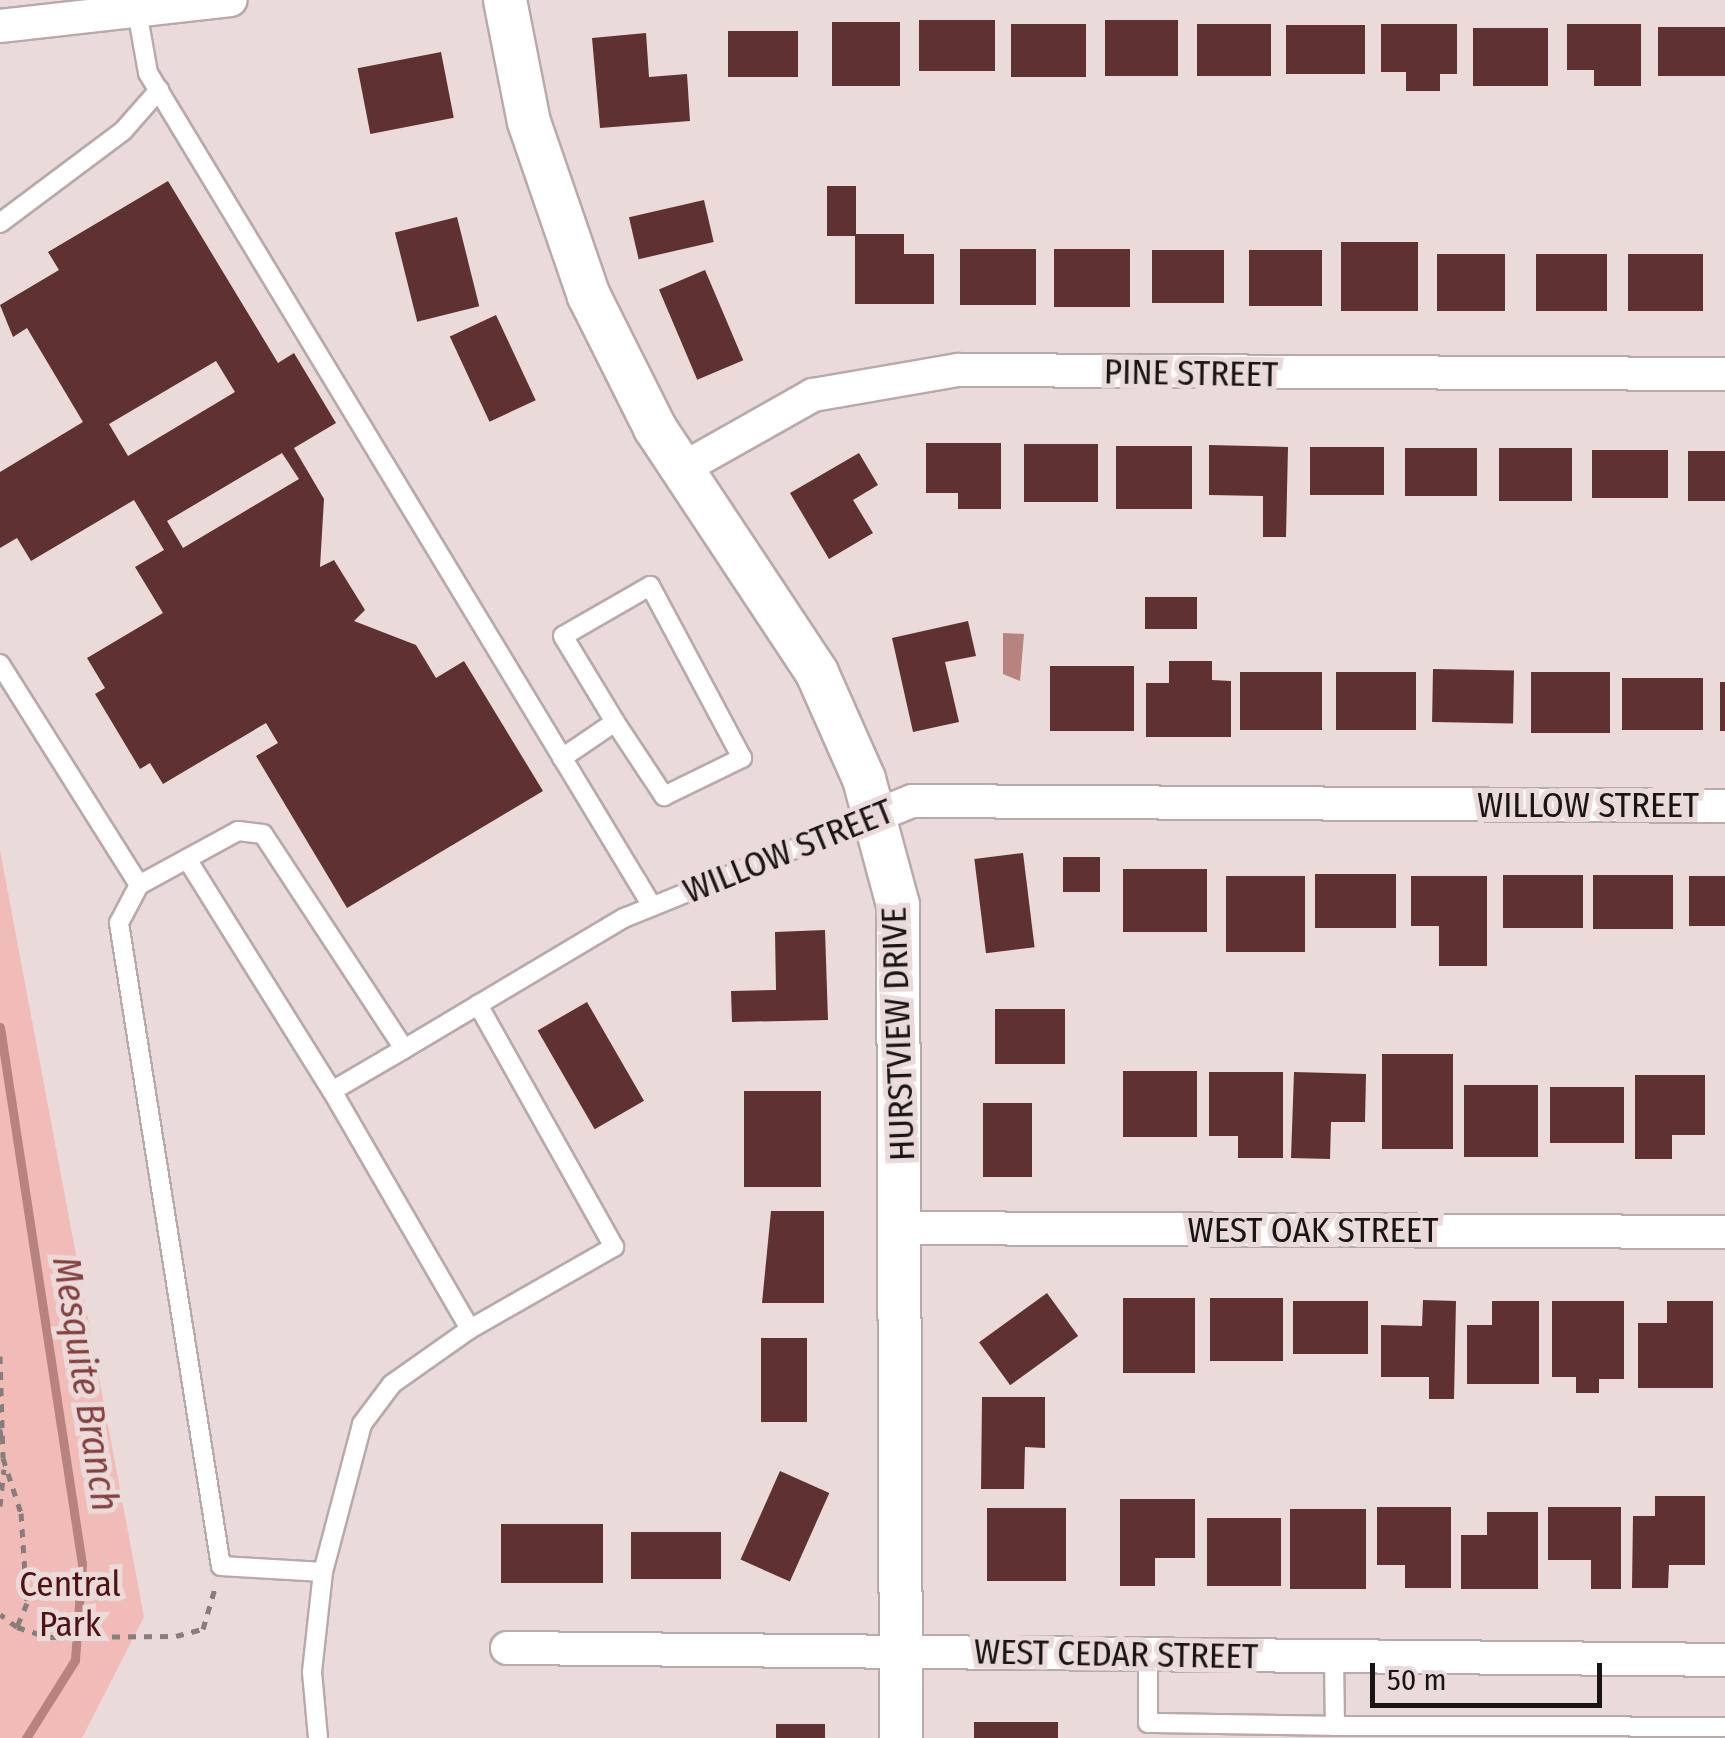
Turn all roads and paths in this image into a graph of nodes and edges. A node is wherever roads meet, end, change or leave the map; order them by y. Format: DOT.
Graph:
graph roads {
  1 [pos="231,0"];
  2 [pos="506,0"];
  3 [pos="137,10"];
  4 [pos="0,26"];
  5 [pos="159,90"];
  6 [pos="0,223"];
  7 [pos="1725,374"];
  8 [pos="680,470"];
  9 [pos="0,664"];
  10 [pos="616,722"];
  11 [pos="562,758"];
  12 [pos="1725,806"];
  13 [pos="875,816"];
  14 [pos="187,859"];
  15 [pos="139,885"];
  16 [pos="652,906"];
  17 [pos="478,1004"];
  18 [pos="404,1048"];
  19 [pos="332,1091"];
  20 [pos="902,1228"];
  21 [pos="1725,1232"];
  22 [pos="470,1329"];
  23 [pos="0,1356"];
  24 [pos="0,1429"];
  25 [pos="3,1458"];
  26 [pos="0,1506"];
  27 [pos="221,1566"];
  28 [pos="322,1572"];
  29 [pos="0,1614"];
  30 [pos="17,1627"];
  31 [pos="507,1648"];
  32 [pos="900,1652"];
  33 [pos="1148,1654"];
  34 [pos="1334,1656"];
  35 [pos="1725,1660"];
  36 [pos="1335,1726"];
  37 [pos="1725,1726"];
  38 [pos="1148,1730"];
  39 [pos="1366,1732"];
  40 [pos="318,1738"];
  41 [pos="900,1738"];
  1 -- 3 [label="street"];
  2 -- 8 [label="street, HURSTVIEW DRIVE"];
  3 -- 4 [label="street"];
  3 -- 5 [label="lane"];
  5 -- 6 [label="lane"];
  5 -- 11 [label="lane"];
  7 -- 8 [label="street, PINE STREET"];
  8 -- 13 [label="street, HURSTVIEW DRIVE"];
  9 -- 15 [label="lane"];
  10 -- 10 [label="lane"];
  10 -- 11 [label="lane"];
  11 -- 16 [label="lane"];
  12 -- 13 [label="street, WILLOW STREET"];
  13 -- 16 [label="lane, WILLOW STREET"];
  13 -- 20 [label="street, HURSTVIEW DRIVE"];
  14 -- 15 [label="lane"];
  14 -- 18 [label="lane"];
  14 -- 19 [label="lane"];
  15 -- 27 [label="lane"];
  16 -- 17 [label="lane, WILLOW STREET"];
  17 -- 18 [label="lane, WILLOW STREET"];
  17 -- 22 [label="lane"];
  18 -- 19 [label="lane, WILLOW STREET"];
  19 -- 22 [label="lane"];
  20 -- 21 [label="street, WEST OAK STREET"];
  20 -- 32 [label="street, HURSTVIEW DRIVE"];
  22 -- 28 [label="lane"];
  23 -- 25 [label="path"];
  24 -- 25 [label="path"];
  25 -- 26 [label="path"];
  25 -- 30 [label="path"];
  27 -- 28 [label="lane"];
  27 -- 30 [label="path"];
  28 -- 40 [label="lane"];
  29 -- 30 [label="path"];
  31 -- 32 [label="street, WEST CEDAR STREET"];
  32 -- 33 [label="street, WEST CEDAR STREET"];
  32 -- 41 [label="street, HURSTVIEW DRIVE"];
  33 -- 34 [label="street, WEST CEDAR STREET"];
  33 -- 38 [label="lane"];
  34 -- 35 [label="street, WEST CEDAR STREET"];
  34 -- 36 [label="lane"];
  36 -- 38 [label="lane"];
  36 -- 39 [label="lane"];
  37 -- 39 [label="lane"];
}
